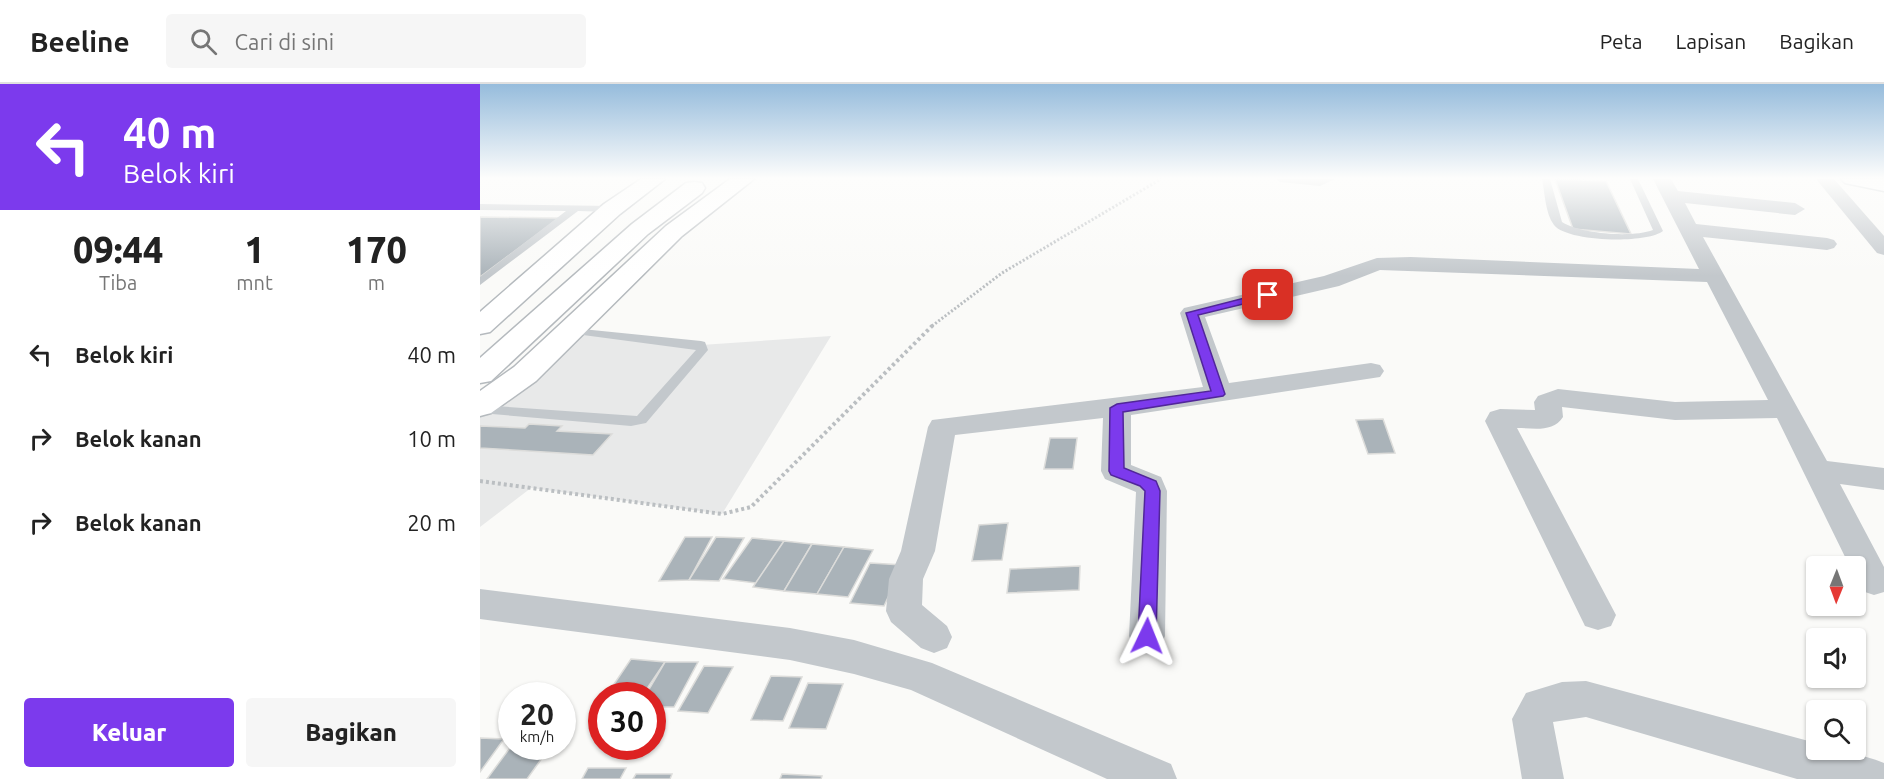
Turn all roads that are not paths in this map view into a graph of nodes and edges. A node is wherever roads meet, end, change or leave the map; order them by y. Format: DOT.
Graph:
graph roads {
  1 [pos="572,211"];
  2 [pos="609,211"];
  3 [pos="641,211"];
  4 [pos="663,211"];
  5 [pos="699,211"];
  6 [pos="1554,211"];
  7 [pos="1649,211"];
  8 [pos="1678,211"];
  9 [pos="1853,211"];
  10 [pos="1688,229"];
  11 [pos="1827,244"];
  12 [pos="1884,249"];
  13 [pos="1713,276"];
  14 [pos="480,282"];
  15 [pos="480,326"];
  16 [pos="572,331"];
  17 [pos="480,350"];
  18 [pos="1371,371"];
  19 [pos="480,374"];
  20 [pos="1219,394"];
  21 [pos="480,408"];
  22 [pos="1117,408"];
  23 [pos="1786,409"];
  24 [pos="1816,470"];
  25 [pos="1884,478"];
  26 [pos="1874,581"];
  27 [pos="480,604"];
  28 [pos="1598,615"];
  29 [pos="1147,636"];
  30 [pos="934,637"];
  31 [pos="1156,779"];
  32 [pos="1543,779"];
  33 [pos="1870,779"];
  1 -- 14 [label="lane"];
  2 -- 15 [label="main road"];
  3 -- 17 [label="main road"];
  4 -- 19 [label="main road"];
  5 -- 16 [label="main road"];
  6 -- 7 [label="lane"];
  8 -- 10 [label="street"];
  9 -- 12 [label="street"];
  10 -- 11 [label="street"];
  10 -- 13 [label="street"];
  13 -- 20 [label="street"];
  13 -- 23 [label="street"];
  16 -- 21 [label="main road"];
  16 -- 21 [label="lane"];
  18 -- 20 [label="street"];
  20 -- 22 [label="street"];
  22 -- 29 [label="street"];
  22 -- 30 [label="street"];
  23 -- 24 [label="street"];
  23 -- 28 [label="street"];
  24 -- 25 [label="street"];
  24 -- 26 [label="street"];
  27 -- 31 [label="street"];
  32 -- 33 [label="street"];
}
